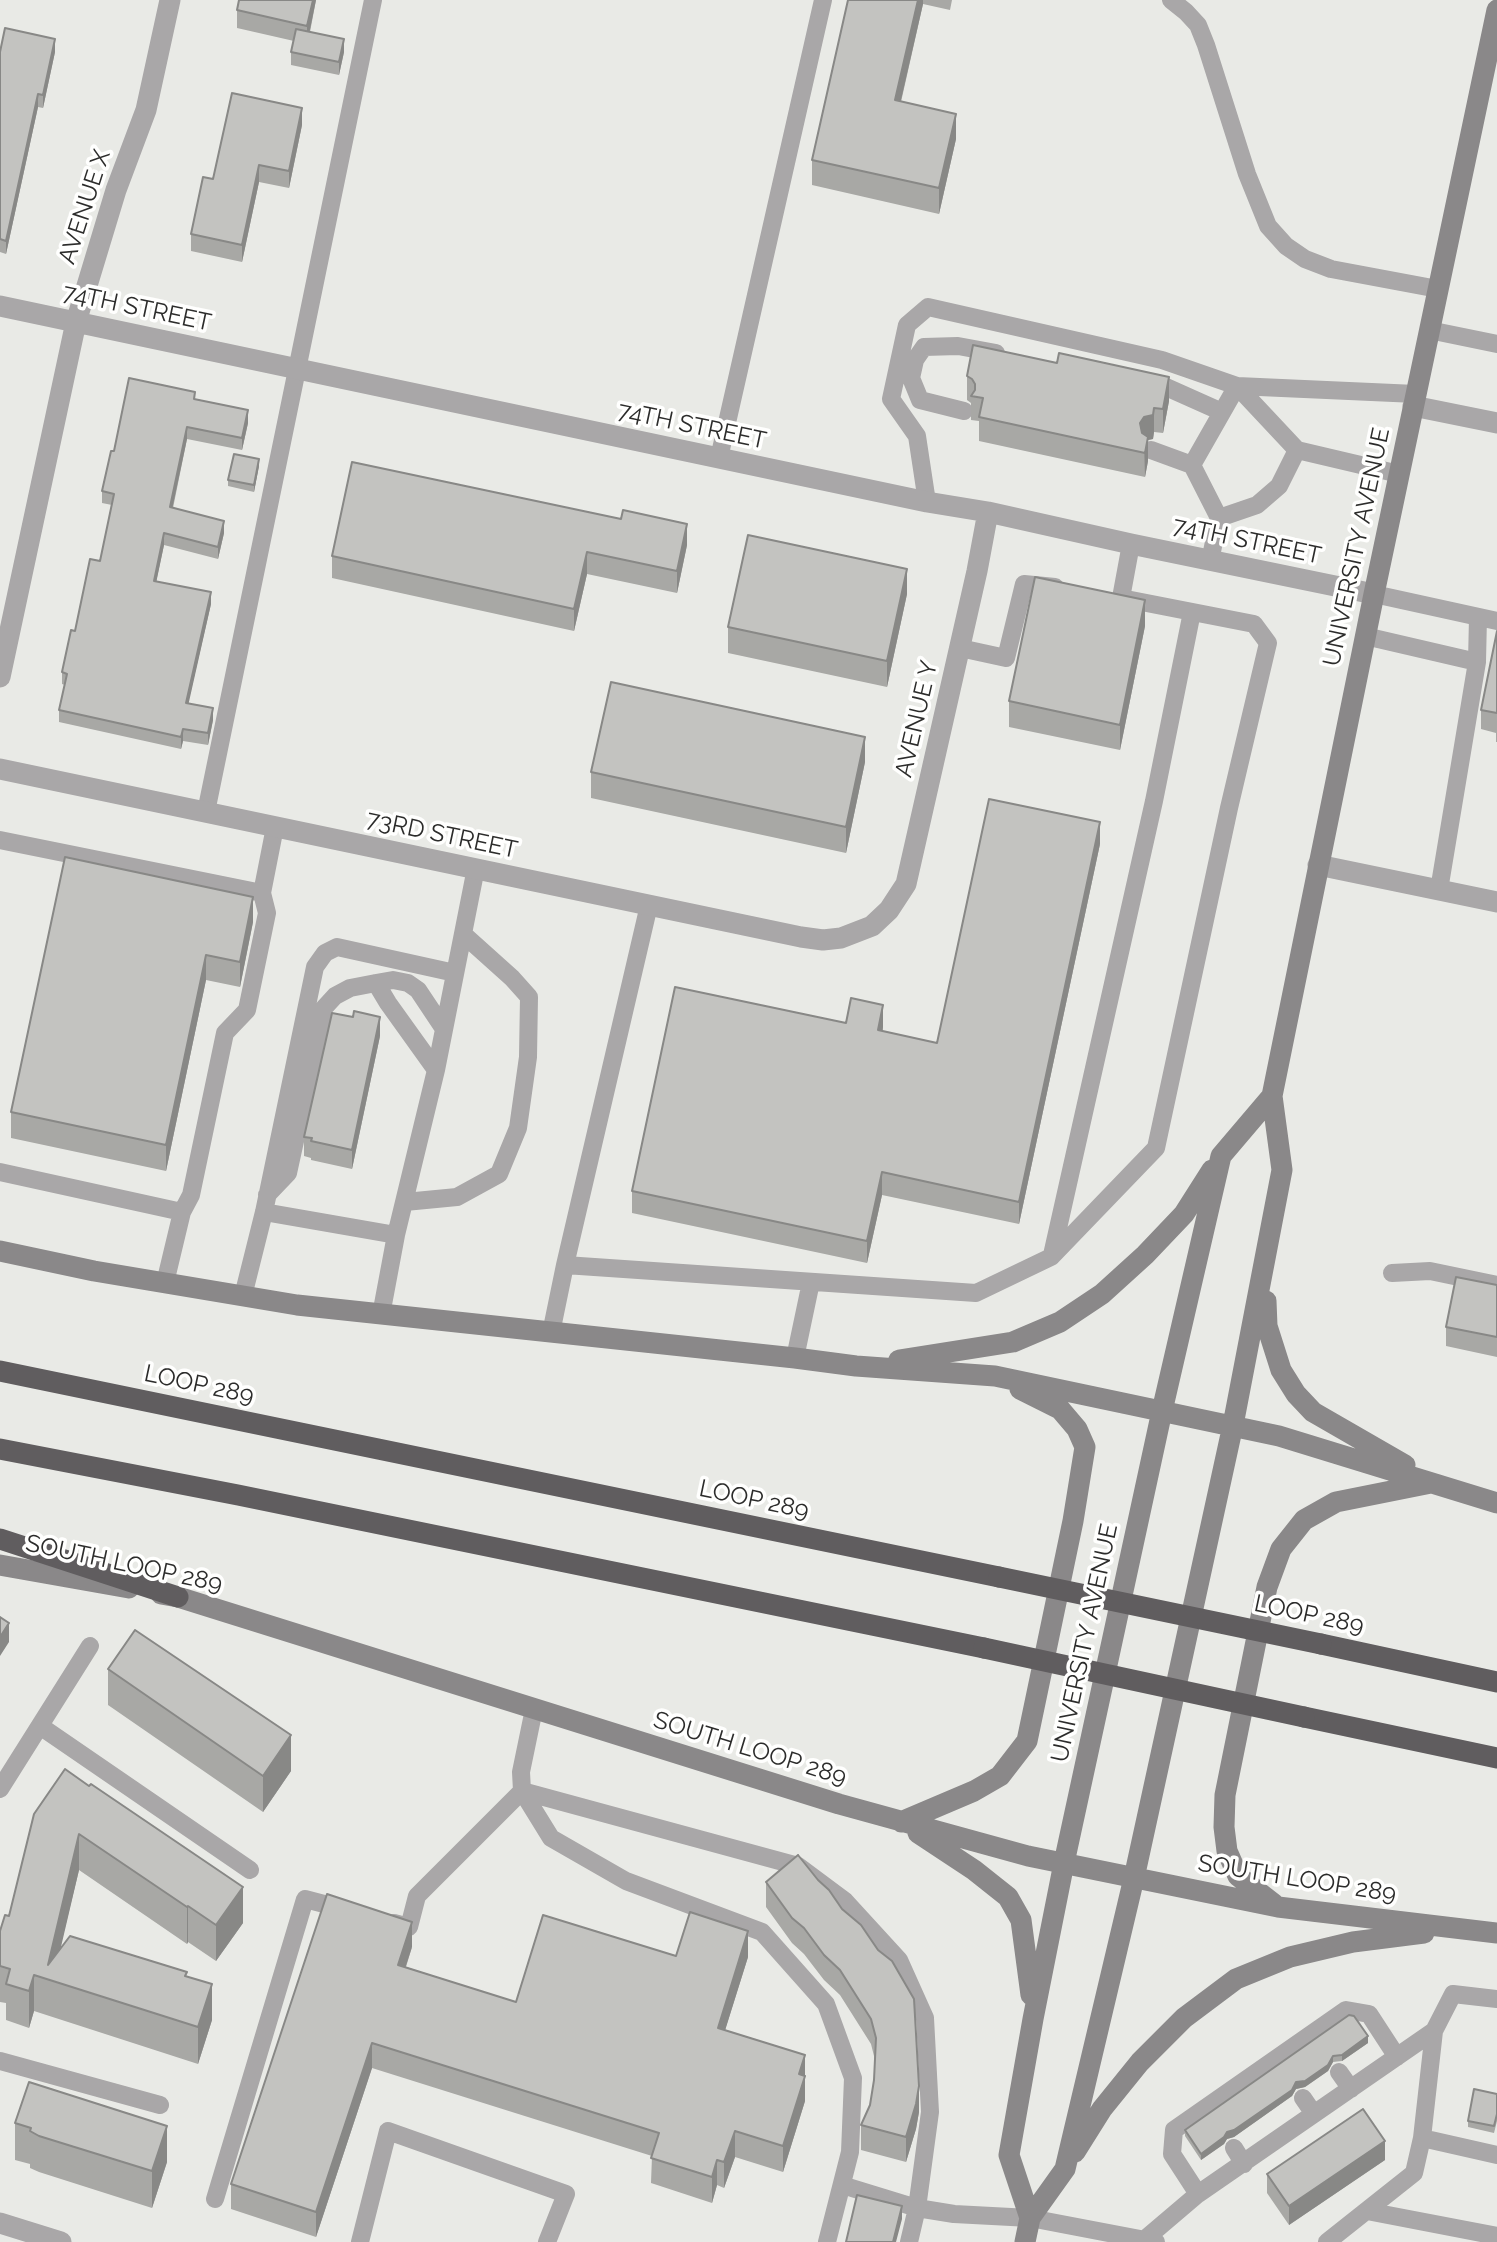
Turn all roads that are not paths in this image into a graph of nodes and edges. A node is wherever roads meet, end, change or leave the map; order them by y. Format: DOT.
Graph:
graph roads {
  1 [pos="170,0"];
  2 [pos="373,0"];
  3 [pos="824,0"];
  4 [pos="1171,0"];
  5 [pos="1497,10"];
  6 [pos="1438,289"];
  7 [pos="0,306"];
  8 [pos="76,322"];
  9 [pos="1429,330"];
  10 [pos="1497,344"];
  11 [pos="1018,358"];
  12 [pos="297,369"];
  13 [pos="1125,379"];
  14 [pos="1237,386"];
  15 [pos="1414,400"];
  16 [pos="964,411"];
  17 [pos="1222,412"];
  18 [pos="1497,424"];
  19 [pos="1150,450"];
  20 [pos="1297,450"];
  21 [pos="719,458"];
  22 [pos="1192,465"];
  23 [pos="1399,474"];
  24 [pos="927,502"];
  25 [pos="988,512"];
  26 [pos="1219,518"];
  27 [pos="1130,544"];
  28 [pos="1210,561"];
  29 [pos="1075,590"];
  30 [pos="1374,594"];
  31 [pos="1192,612"];
  32 [pos="1478,617"];
  33 [pos="1497,621"];
  34 [pos="1365,636"];
  35 [pos="960,649"];
  36 [pos="1477,662"];
  37 [pos="0,677"];
  38 [pos="0,769"];
  39 [pos="206,812"];
  40 [pos="275,827"];
  41 [pos="0,840"];
  42 [pos="1318,865"];
  43 [pos="476,869"];
  44 [pos="1438,890"];
  45 [pos="262,893"];
  46 [pos="1497,902"];
  47 [pos="649,905"];
  48 [pos="872,926"];
  49 [pos="463,934"];
  50 [pos="455,973"];
  51 [pos="376,983"];
  52 [pos="444,1029"];
  53 [pos="436,1070"];
  54 [pos="1272,1096"];
  55 [pos="1221,1156"];
  56 [pos="0,1172"];
  57 [pos="405,1202"];
  58 [pos="266,1203"];
  59 [pos="182,1212"];
  60 [pos="396,1235"];
  61 [pos="0,1251"];
  62 [pos="1051,1257"];
  63 [pos="565,1265"];
  64 [pos="1264,1272"];
  65 [pos="1392,1273"];
  66 [pos="811,1282"];
  67 [pos="166,1283"];
  68 [pos="1497,1285"];
  69 [pos="243,1296"];
  70 [pos="381,1314"];
  71 [pos="551,1333"];
  72 [pos="795,1358"];
  73 [pos="856,1366"];
  74 [pos="0,1371"];
  75 [pos="995,1376"];
  76 [pos="1162,1411"];
  77 [pos="1233,1425"];
  78 [pos="0,1449"];
  79 [pos="1433,1482"];
  80 [pos="1497,1503"];
  81 [pos="0,1539"];
  82 [pos="0,1565"];
  83 [pos="178,1597"];
  84 [pos="90,1646"];
  85 [pos="1497,1682"];
  86 [pos="534,1709"];
  87 [pos="40,1726"];
  88 [pos="1497,1758"];
  89 [pos="0,1788"];
  90 [pos="522,1791"];
  91 [pos="901,1822"];
  92 [pos="1064,1863"];
  93 [pos="250,1870"];
  94 [pos="1134,1878"];
  95 [pos="1278,1907"];
  96 [pos="357,1913"];
  97 [pos="383,1920"];
  98 [pos="1461,1929"];
  99 [pos="1497,1933"];
  100 [pos="1497,1999"];
  101 [pos="1033,2019"];
  102 [pos="1434,2031"];
  103 [pos="1314,2032"];
  104 [pos="1324,2048"];
  105 [pos="1397,2057"];
  106 [pos="0,2061"];
  107 [pos="1339,2072"];
  108 [pos="1351,2090"];
  109 [pos="1303,2098"];
  110 [pos="160,2105"];
  111 [pos="1207,2106"];
  112 [pos="1314,2115"];
  113 [pos="1217,2122"];
  114 [pos="1422,2138"];
  115 [pos="1234,2148"];
  116 [pos="1497,2155"];
  117 [pos="1244,2164"];
  118 [pos="1065,2169"];
  119 [pos="842,2185"];
  120 [pos="1198,2194"];
  121 [pos="215,2199"];
  122 [pos="917,2208"];
  123 [pos="1367,2210"];
  124 [pos="1030,2218"];
  125 [pos="0,2223"];
  126 [pos="1497,2236"];
  127 [pos="51,2240"];
  128 [pos="1151,2241"];
  129 [pos="360,2242"];
  130 [pos="547,2242"];
  131 [pos="827,2242"];
  132 [pos="909,2242"];
  133 [pos="1025,2242"];
  134 [pos="1327,2242"];
  1 -- 8 [label="street, AVENUE X"];
  2 -- 12 [label="lane"];
  3 -- 21 [label="lane"];
  4 -- 6 [label="lane"];
  5 -- 6 [label="main road, UNIVERSITY AVENUE"];
  6 -- 9 [label="main road, UNIVERSITY AVENUE"];
  7 -- 8 [label="street, 74TH STREET"];
  8 -- 12 [label="street, 74TH STREET"];
  8 -- 37 [label="street, AVENUE X"];
  9 -- 10 [label="lane"];
  9 -- 15 [label="main road, UNIVERSITY AVENUE"];
  11 -- 16 [label="lane"];
  12 -- 21 [label="street, 74TH STREET"];
  12 -- 39 [label="lane"];
  13 -- 17 [label="lane"];
  14 -- 15 [label="lane"];
  14 -- 17 [label="lane"];
  14 -- 20 [label="lane"];
  14 -- 24 [label="lane"];
  15 -- 18 [label="street"];
  15 -- 23 [label="main road, UNIVERSITY AVENUE"];
  17 -- 22 [label="lane"];
  19 -- 22 [label="lane"];
  20 -- 23 [label="lane"];
  20 -- 26 [label="lane"];
  21 -- 24 [label="street, 74TH STREET"];
  22 -- 26 [label="lane"];
  23 -- 30 [label="main road, UNIVERSITY AVENUE"];
  24 -- 25 [label="street, 74TH STREET"];
  25 -- 27 [label="street, 74TH STREET"];
  25 -- 35 [label="street, AVENUE Y"];
  26 -- 28 [label="lane"];
  27 -- 28 [label="street, 74TH STREET"];
  27 -- 31 [label="lane"];
  28 -- 30 [label="street, 74TH STREET"];
  29 -- 35 [label="lane"];
  30 -- 32 [label="lane"];
  30 -- 34 [label="main road, UNIVERSITY AVENUE"];
  31 -- 62 [label="lane"];
  31 -- 62 [label="lane"];
  32 -- 33 [label="lane"];
  32 -- 36 [label="lane"];
  34 -- 36 [label="lane"];
  34 -- 42 [label="main road, UNIVERSITY AVENUE"];
  35 -- 48 [label="street, AVENUE Y"];
  36 -- 44 [label="lane"];
  38 -- 39 [label="street, 73RD STREET"];
  39 -- 40 [label="street, 73RD STREET"];
  40 -- 43 [label="street, 73RD STREET"];
  40 -- 45 [label="lane"];
  41 -- 45 [label="lane"];
  42 -- 44 [label="street"];
  42 -- 54 [label="main road, UNIVERSITY AVENUE"];
  43 -- 47 [label="street, 73RD STREET"];
  43 -- 49 [label="lane"];
  44 -- 46 [label="street"];
  45 -- 59 [label="lane"];
  47 -- 48 [label="street, 73RD STREET"];
  47 -- 63 [label="lane"];
  49 -- 50 [label="lane"];
  49 -- 57 [label="lane"];
  50 -- 52 [label="lane"];
  50 -- 58 [label="lane"];
  51 -- 52 [label="lane"];
  51 -- 53 [label="lane"];
  51 -- 58 [label="lane"];
  52 -- 53 [label="lane"];
  53 -- 57 [label="lane"];
  54 -- 55 [label="main road, UNIVERSITY AVENUE"];
  54 -- 64 [label="main road, UNIVERSITY AVENUE"];
  55 -- 73 [label="main road"];
  55 -- 76 [label="main road, UNIVERSITY AVENUE"];
  56 -- 59 [label="lane"];
  57 -- 60 [label="lane"];
  58 -- 60 [label="lane"];
  58 -- 69 [label="lane"];
  59 -- 67 [label="lane"];
  60 -- 70 [label="lane"];
  61 -- 67 [label="main road"];
  62 -- 66 [label="lane"];
  63 -- 66 [label="lane"];
  63 -- 71 [label="lane"];
  64 -- 77 [label="main road, UNIVERSITY AVENUE"];
  64 -- 79 [label="main road"];
  65 -- 68 [label="lane"];
  66 -- 72 [label="lane"];
  67 -- 69 [label="main road"];
  69 -- 70 [label="main road"];
  70 -- 71 [label="main road"];
  71 -- 72 [label="main road"];
  72 -- 73 [label="main road"];
  73 -- 75 [label="main road"];
  74 -- 85 [label="highway, LOOP 289, bridge"];
  75 -- 76 [label="main road"];
  75 -- 91 [label="main road"];
  76 -- 77 [label="main road"];
  76 -- 92 [label="main road, UNIVERSITY AVENUE"];
  77 -- 79 [label="main road"];
  77 -- 94 [label="main road, UNIVERSITY AVENUE"];
  78 -- 88 [label="highway, bridge"];
  79 -- 80 [label="main road"];
  79 -- 95 [label="main road"];
  81 -- 83 [label="highway"];
  82 -- 83 [label="main road, SOUTH LOOP 289"];
  83 -- 86 [label="main road, SOUTH LOOP 289"];
  84 -- 87 [label="lane"];
  86 -- 90 [label="lane"];
  86 -- 91 [label="main road, SOUTH LOOP 289"];
  87 -- 89 [label="lane"];
  87 -- 93 [label="lane"];
  90 -- 97 [label="lane"];
  90 -- 119 [label="lane"];
  90 -- 122 [label="lane"];
  91 -- 92 [label="main road, SOUTH LOOP 289"];
  91 -- 101 [label="main road"];
  92 -- 94 [label="main road, SOUTH LOOP 289"];
  92 -- 101 [label="main road, UNIVERSITY AVENUE"];
  94 -- 95 [label="main road, SOUTH LOOP 289"];
  94 -- 118 [label="main road, UNIVERSITY AVENUE"];
  95 -- 98 [label="main road, SOUTH LOOP 289"];
  96 -- 121 [label="lane"];
  98 -- 99 [label="main road, SOUTH LOOP 289"];
  98 -- 118 [label="main road"];
  100 -- 102 [label="lane"];
  101 -- 124 [label="main road, UNIVERSITY AVENUE"];
  102 -- 105 [label="lane"];
  102 -- 114 [label="lane"];
  103 -- 104 [label="lane"];
  103 -- 105 [label="lane"];
  103 -- 111 [label="lane"];
  105 -- 108 [label="lane"];
  106 -- 110 [label="lane"];
  107 -- 108 [label="lane"];
  108 -- 112 [label="lane"];
  109 -- 112 [label="lane"];
  111 -- 113 [label="lane"];
  111 -- 120 [label="lane"];
  112 -- 117 [label="lane"];
  114 -- 116 [label="lane"];
  114 -- 123 [label="lane"];
  115 -- 117 [label="lane"];
  117 -- 120 [label="lane"];
  118 -- 124 [label="main road, UNIVERSITY AVENUE"];
  119 -- 122 [label="lane"];
  119 -- 131 [label="lane"];
  120 -- 128 [label="lane"];
  122 -- 124 [label="lane"];
  122 -- 132 [label="lane"];
  123 -- 126 [label="lane"];
  123 -- 134 [label="lane"];
  124 -- 128 [label="lane"];
  124 -- 133 [label="main road, UNIVERSITY AVENUE"];
  125 -- 127 [label="street"];
  129 -- 130 [label="lane"];
}
